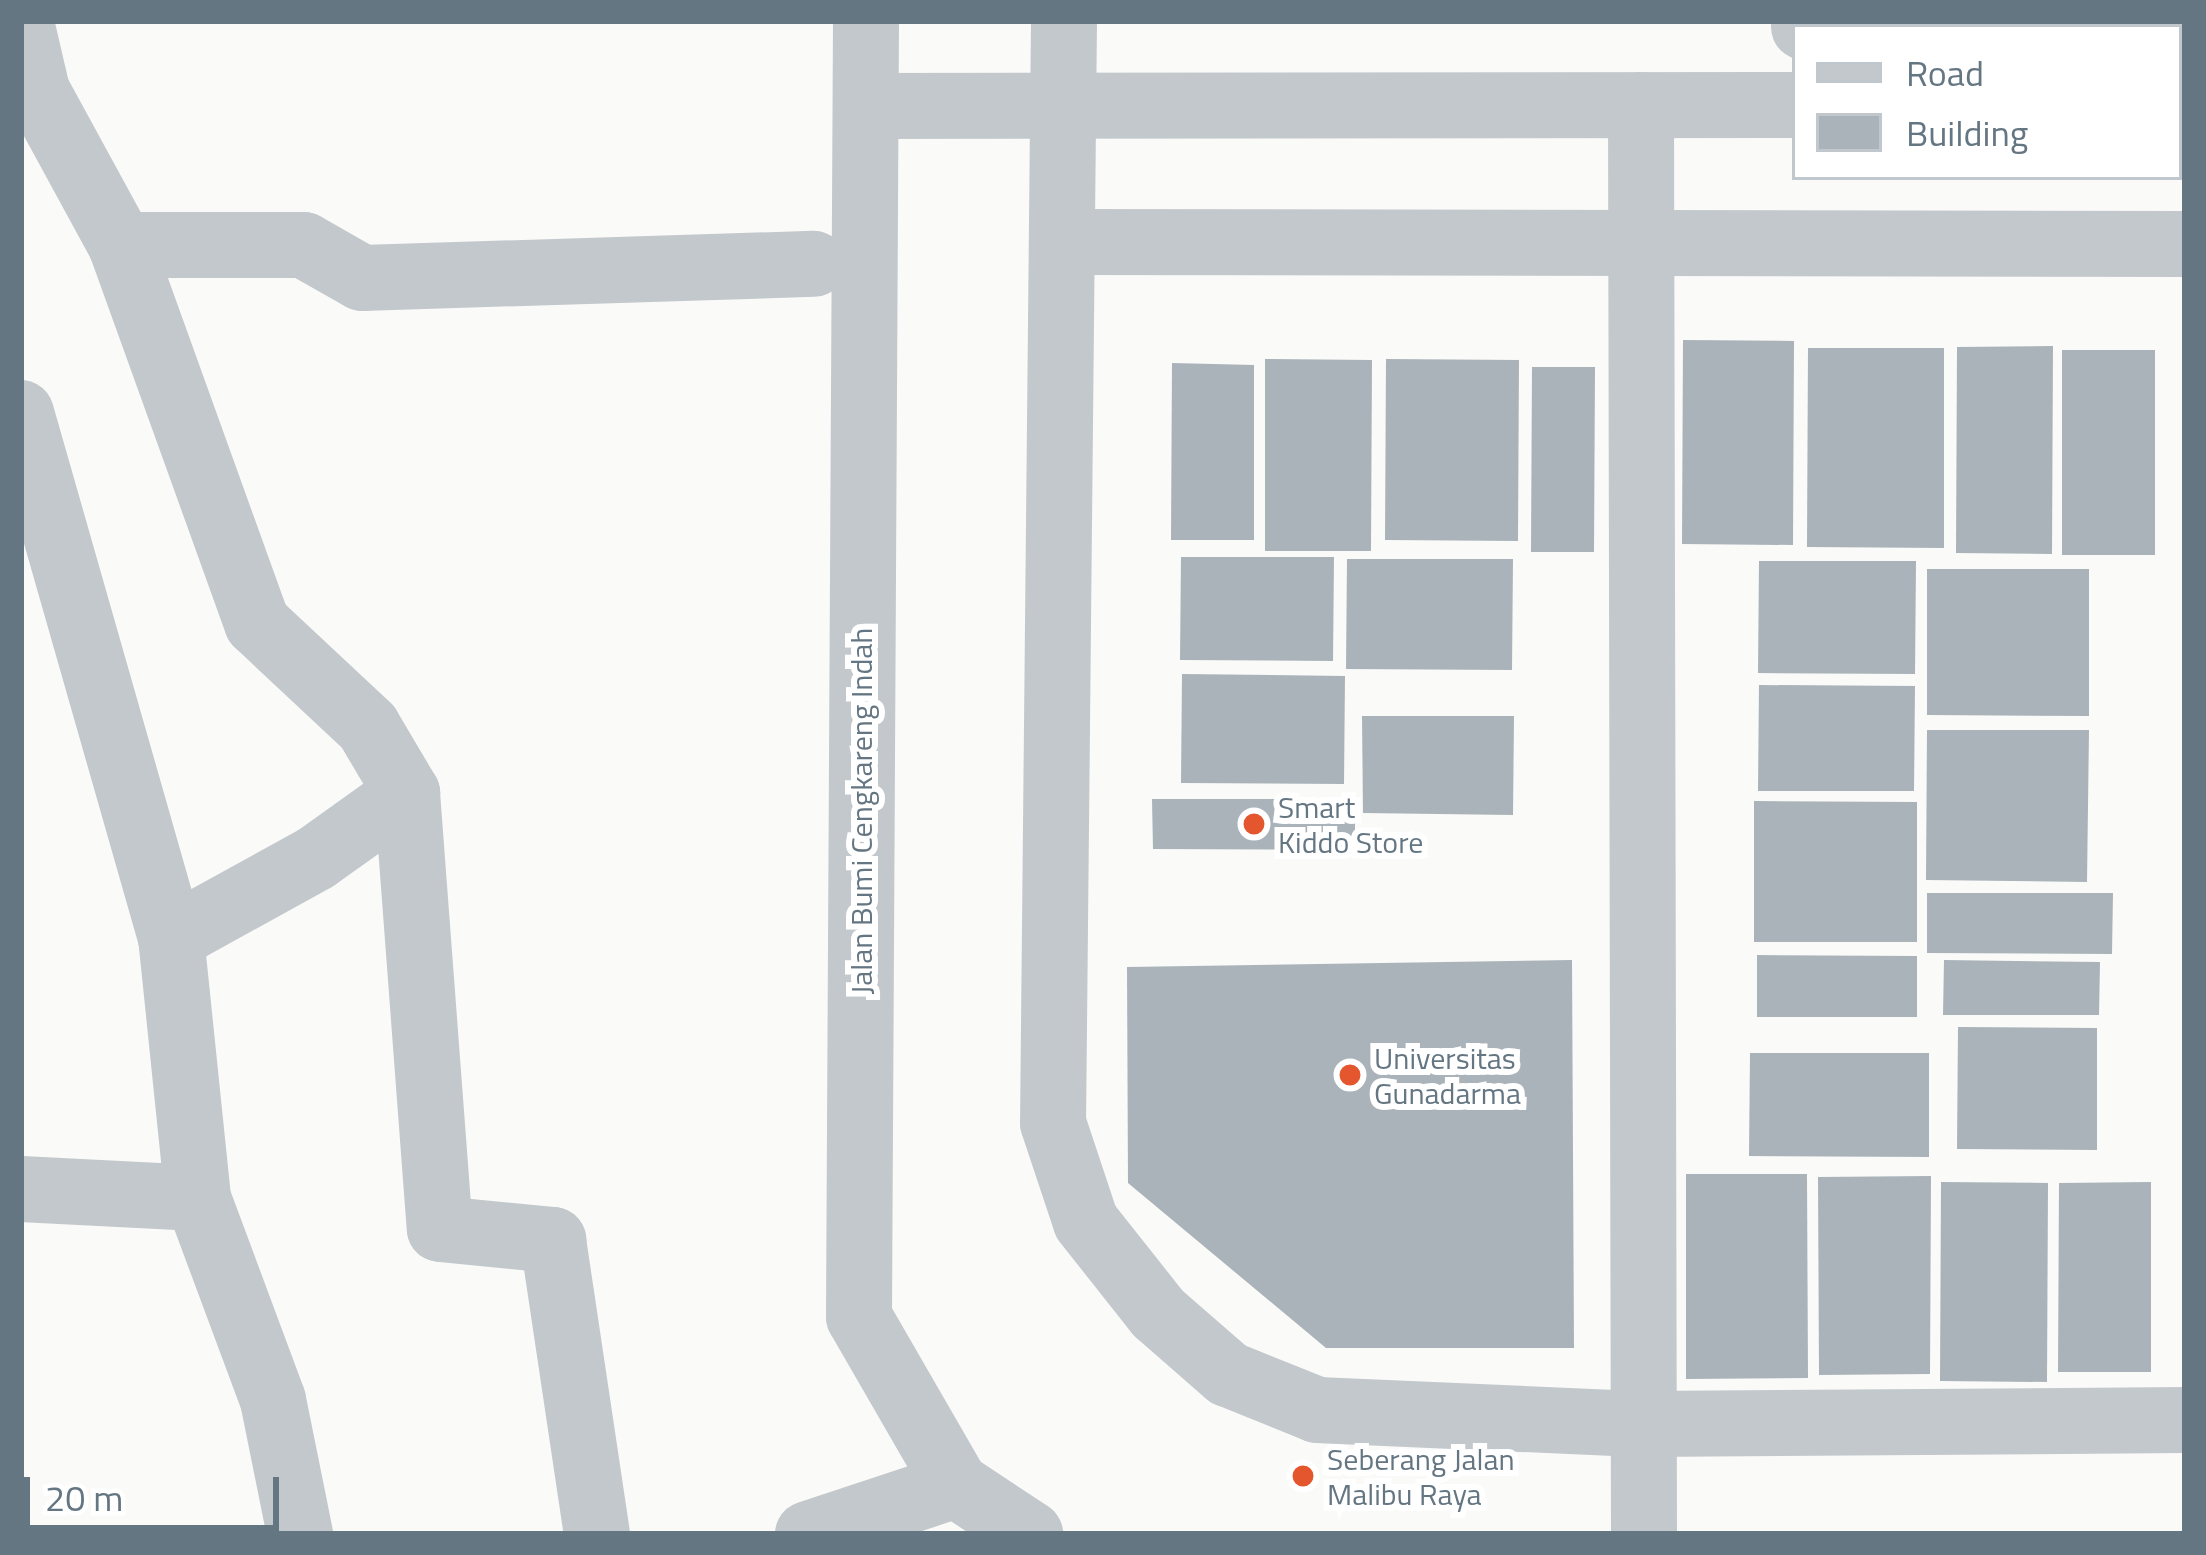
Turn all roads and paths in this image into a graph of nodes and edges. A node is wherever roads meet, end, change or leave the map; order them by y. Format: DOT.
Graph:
graph roads {
  1 [pos="866,21"];
  2 [pos="1064,21"];
  3 [pos="21,22"];
  4 [pos="1064,104"];
  5 [pos="1641,105"];
  6 [pos="1792,105"];
  7 [pos="866,106"];
  8 [pos="1062,242"];
  9 [pos="1641,243"];
  10 [pos="2185,244"];
  11 [pos="121,245"];
  12 [pos="814,264"];
  13 [pos="21,413"];
  14 [pos="407,793"];
  15 [pos="171,938"];
  16 [pos="21,1189"];
  17 [pos="198,1198"];
  18 [pos="2185,1420"];
  19 [pos="1643,1424"];
  20 [pos="956,1485"];
  21 [pos="300,1534"];
  22 [pos="597,1534"];
  23 [pos="808,1534"];
  24 [pos="1030,1534"];
  25 [pos="1644,1534"];
  1 -- 7 [label="street, Jalan Bumi Cengkareng Indah"];
  2 -- 4 [label="street"];
  3 -- 11 [label="street"];
  4 -- 5 [label="street"];
  4 -- 7 [label="street"];
  4 -- 8 [label="street"];
  5 -- 6 [label="street"];
  5 -- 9 [label="street"];
  7 -- 20 [label="street, Jalan Bumi Cengkareng Indah"];
  8 -- 9 [label="street"];
  8 -- 19 [label="street"];
  9 -- 10 [label="street"];
  9 -- 19 [label="street"];
  11 -- 12 [label="street"];
  11 -- 14 [label="street"];
  13 -- 15 [label="street"];
  14 -- 15 [label="street"];
  14 -- 22 [label="street"];
  15 -- 17 [label="street"];
  16 -- 17 [label="street"];
  17 -- 21 [label="street"];
  18 -- 19 [label="street"];
  19 -- 25 [label="street"];
  20 -- 23 [label="street"];
  20 -- 24 [label="street, Jalan Bumi Cengkareng Indah"];
}
